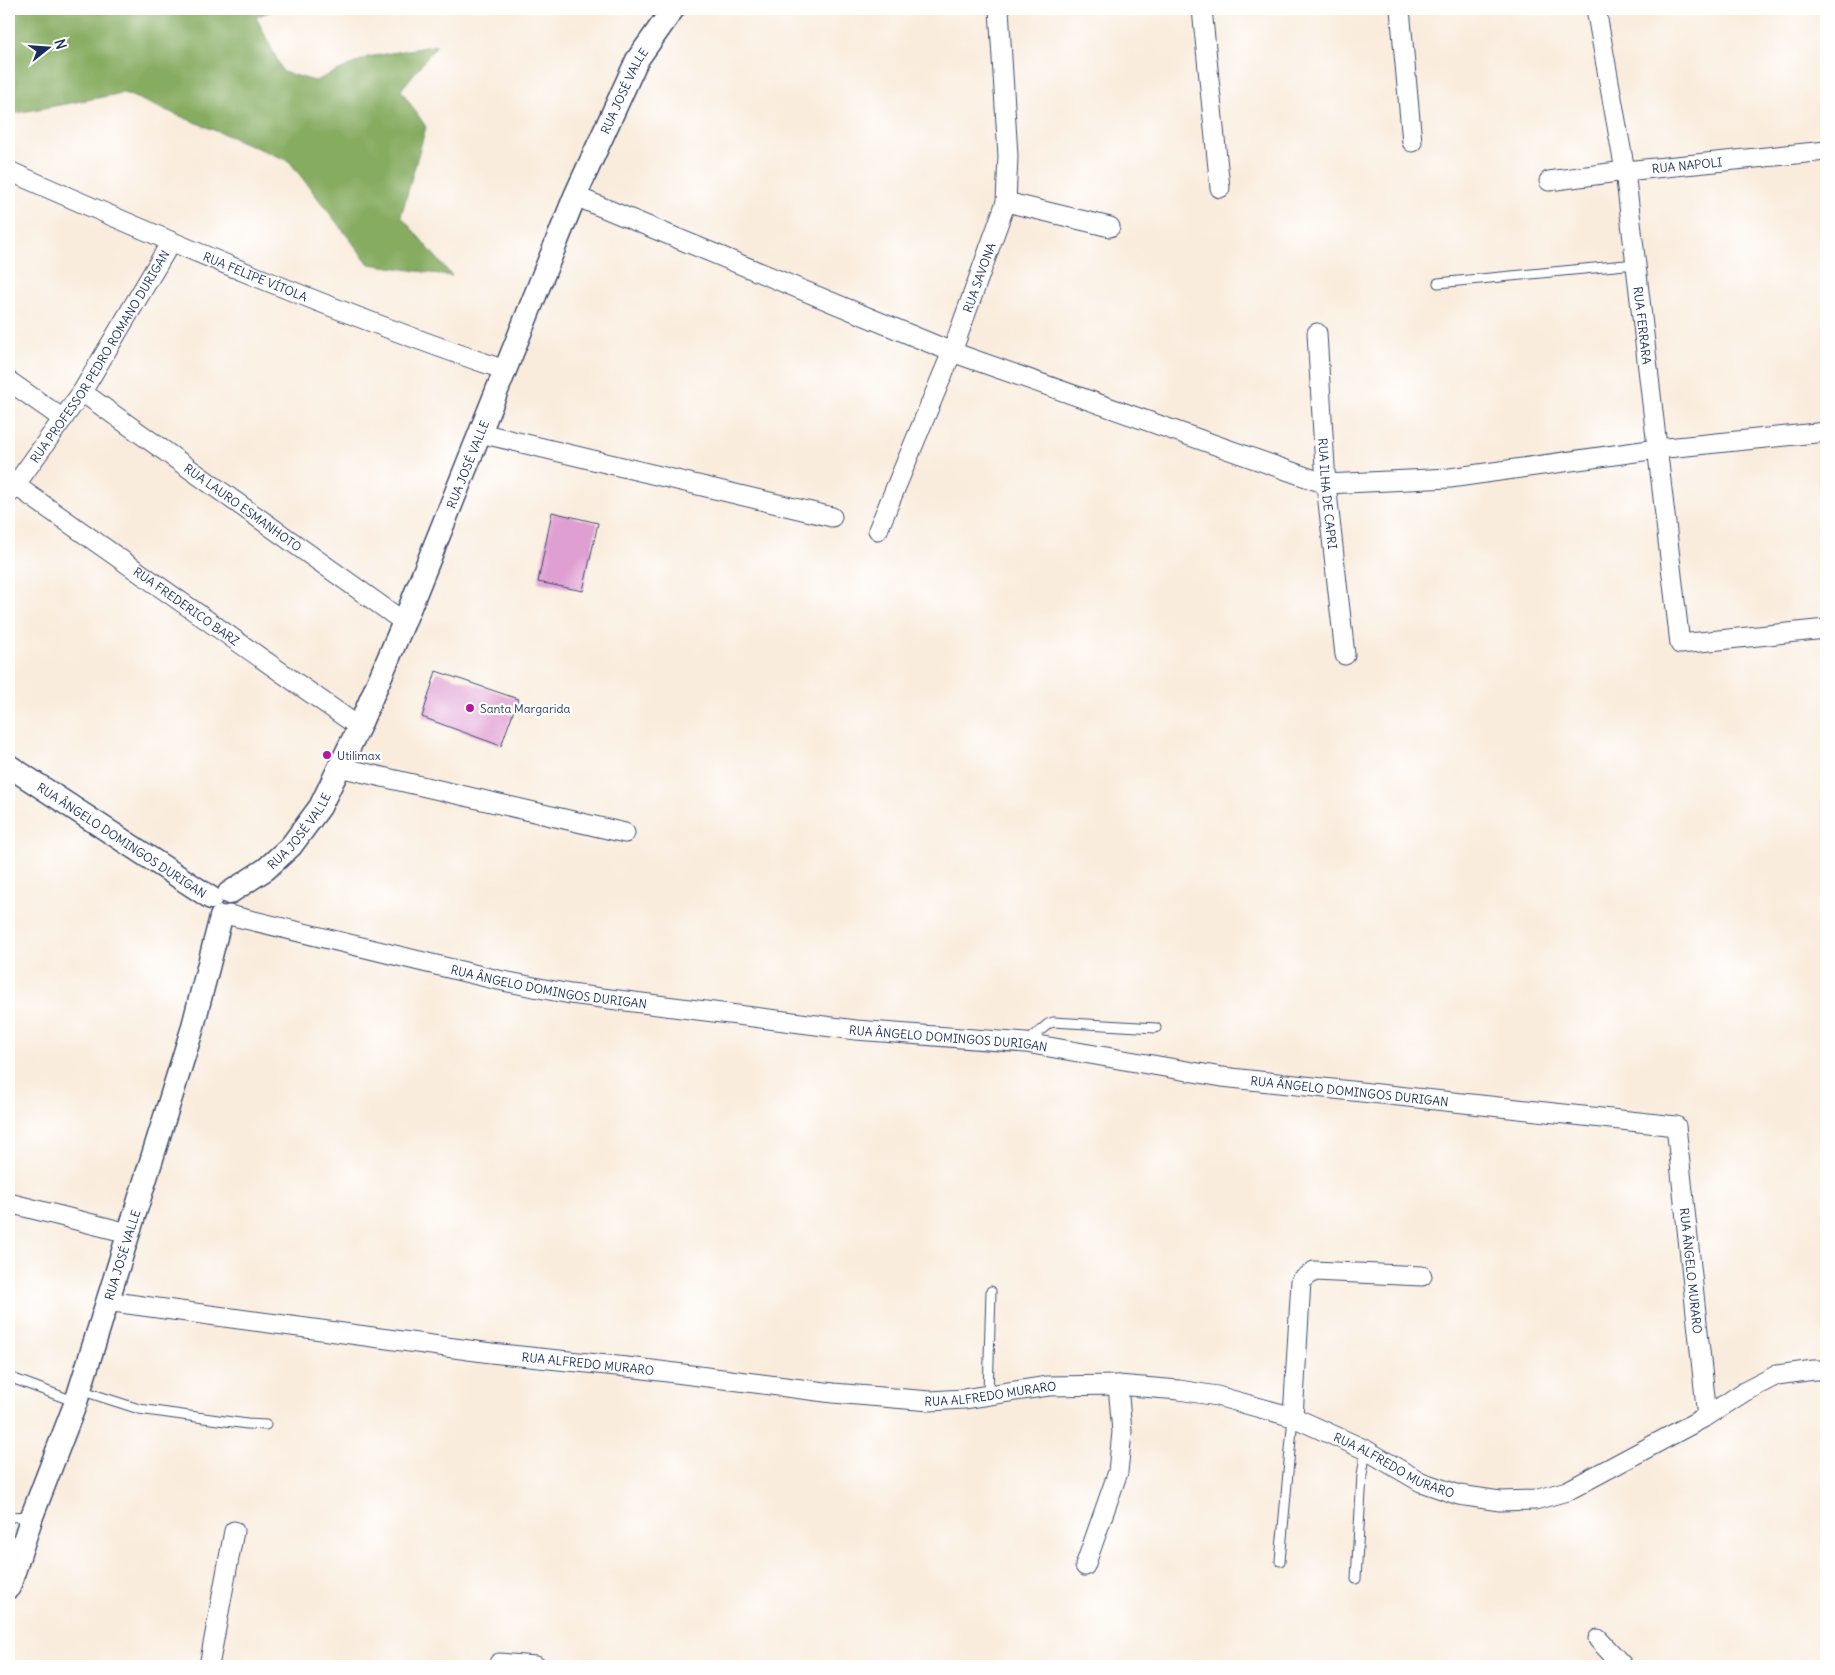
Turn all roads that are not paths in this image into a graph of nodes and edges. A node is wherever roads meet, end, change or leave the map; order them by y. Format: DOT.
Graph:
graph roads {
  1 [pos="673,9"];
  2 [pos="998,9"];
  3 [pos="1202,9"];
  4 [pos="1400,9"];
  5 [pos="1599,11"];
  6 [pos="1412,142"];
  7 [pos="1826,151"];
  8 [pos="9,171"];
  9 [pos="1625,171"];
  10 [pos="1549,181"];
  11 [pos="1220,188"];
  12 [pos="575,196"];
  13 [pos="1006,202"];
  14 [pos="1110,227"];
  15 [pos="171,242"];
  16 [pos="1636,264"];
  17 [pos="1438,283"];
  18 [pos="1317,333"];
  19 [pos="952,352"];
  20 [pos="505,370"];
  21 [pos="9,381"];
  22 [pos="82,392"];
  23 [pos="63,419"];
  24 [pos="1826,432"];
  25 [pos="480,433"];
  26 [pos="1657,449"];
  27 [pos="1326,484"];
  28 [pos="12,490"];
  29 [pos="832,517"];
  30 [pos="878,530"];
  31 [pos="404,622"];
  32 [pos="1826,629"];
  33 [pos="1345,655"];
  34 [pos="359,727"];
  35 [pos="9,766"];
  36 [pos="339,768"];
  37 [pos="624,833"];
  38 [pos="222,906"];
  39 [pos="1156,1028"];
  40 [pos="1026,1043"];
  41 [pos="1676,1126"];
  42 [pos="9,1203"];
  43 [pos="128,1233"];
  44 [pos="1422,1276"];
  45 [pos="992,1291"];
  46 [pos="106,1301"];
  47 [pos="1826,1370"];
  48 [pos="9,1377"];
  49 [pos="1118,1385"];
  50 [pos="988,1394"];
  51 [pos="78,1396"];
  52 [pos="1707,1416"];
  53 [pos="1293,1417"];
  54 [pos="266,1424"];
  55 [pos="1366,1450"];
  56 [pos="32,1516"];
  57 [pos="9,1517"];
  58 [pos="234,1531"];
  59 [pos="1280,1561"];
  60 [pos="1085,1566"];
  61 [pos="1356,1579"];
  62 [pos="9,1587"];
  63 [pos="1598,1639"];
  64 [pos="499,1662"];
  65 [pos="209,1666"];
  66 [pos="536,1666"];
  67 [pos="1624,1666"];
  1 -- 12 [label="street, RUA JOSÉ VALLE"];
  2 -- 13 [label="street, RUA SAVONA"];
  3 -- 11 [label="street"];
  4 -- 6 [label="street"];
  5 -- 9 [label="street, RUA FERRARA"];
  7 -- 9 [label="street, RUA NAPOLI"];
  8 -- 15 [label="street, RUA FELIPE VÍTOLA"];
  9 -- 10 [label="street, RUA NAPOLI"];
  9 -- 16 [label="street, RUA FERRARA"];
  12 -- 19 [label="street"];
  12 -- 20 [label="street, RUA JOSÉ VALLE"];
  13 -- 14 [label="street"];
  13 -- 19 [label="street, RUA SAVONA"];
  15 -- 20 [label="street, RUA FELIPE VÍTOLA"];
  15 -- 22 [label="street, RUA PROFESSOR PEDRO ROMANO DURIGAN"];
  16 -- 17 [label="lane"];
  16 -- 26 [label="street, RUA FERRARA"];
  18 -- 27 [label="street, RUA ILHA DE CAPRI"];
  19 -- 27 [label="street"];
  19 -- 30 [label="street, RUA SAVONA"];
  20 -- 25 [label="street, RUA JOSÉ VALLE"];
  21 -- 23 [label="street"];
  22 -- 23 [label="street, RUA PROFESSOR PEDRO ROMANO DURIGAN"];
  22 -- 31 [label="street, RUA LAURO ESMANHOTO"];
  23 -- 28 [label="street, RUA PROFESSOR PEDRO ROMANO DURIGAN"];
  24 -- 26 [label="street"];
  25 -- 29 [label="street"];
  25 -- 31 [label="street, RUA JOSÉ VALLE"];
  26 -- 27 [label="street"];
  26 -- 32 [label="street, RUA FERRARA"];
  27 -- 33 [label="street, RUA ILHA DE CAPRI"];
  28 -- 34 [label="street, RUA FREDERICO BARZ"];
  31 -- 34 [label="street, RUA JOSÉ VALLE"];
  34 -- 36 [label="street, RUA JOSÉ VALLE"];
  35 -- 38 [label="street, RUA ÂNGELO DOMINGOS DURIGAN"];
  36 -- 37 [label="street"];
  36 -- 38 [label="street, RUA JOSÉ VALLE"];
  38 -- 40 [label="street, RUA ÂNGELO DOMINGOS DURIGAN"];
  38 -- 43 [label="street, RUA JOSÉ VALLE"];
  39 -- 40 [label="lane"];
  40 -- 41 [label="street, RUA ÂNGELO DOMINGOS DURIGAN"];
  41 -- 52 [label="street, RUA ÂNGELO MURARO"];
  42 -- 43 [label="street"];
  43 -- 46 [label="street, RUA JOSÉ VALLE"];
  44 -- 53 [label="street"];
  45 -- 50 [label="lane"];
  46 -- 50 [label="street, RUA ALFREDO MURARO"];
  46 -- 51 [label="street, RUA JOSÉ VALLE"];
  47 -- 52 [label="street, RUA ALFREDO MURARO"];
  48 -- 51 [label="lane"];
  49 -- 50 [label="street, RUA ALFREDO MURARO"];
  49 -- 53 [label="street, RUA ALFREDO MURARO"];
  49 -- 60 [label="street"];
  51 -- 54 [label="lane"];
  51 -- 56 [label="street, RUA JOSÉ VALLE"];
  52 -- 55 [label="street, RUA ALFREDO MURARO"];
  53 -- 55 [label="street, RUA ALFREDO MURARO"];
  53 -- 59 [label="lane"];
  55 -- 61 [label="lane"];
  56 -- 57 [label="lane"];
  56 -- 62 [label="street, RUA JOSÉ VALLE"];
  58 -- 65 [label="street"];
  63 -- 67 [label="street"];
  64 -- 66 [label="street"];
}
